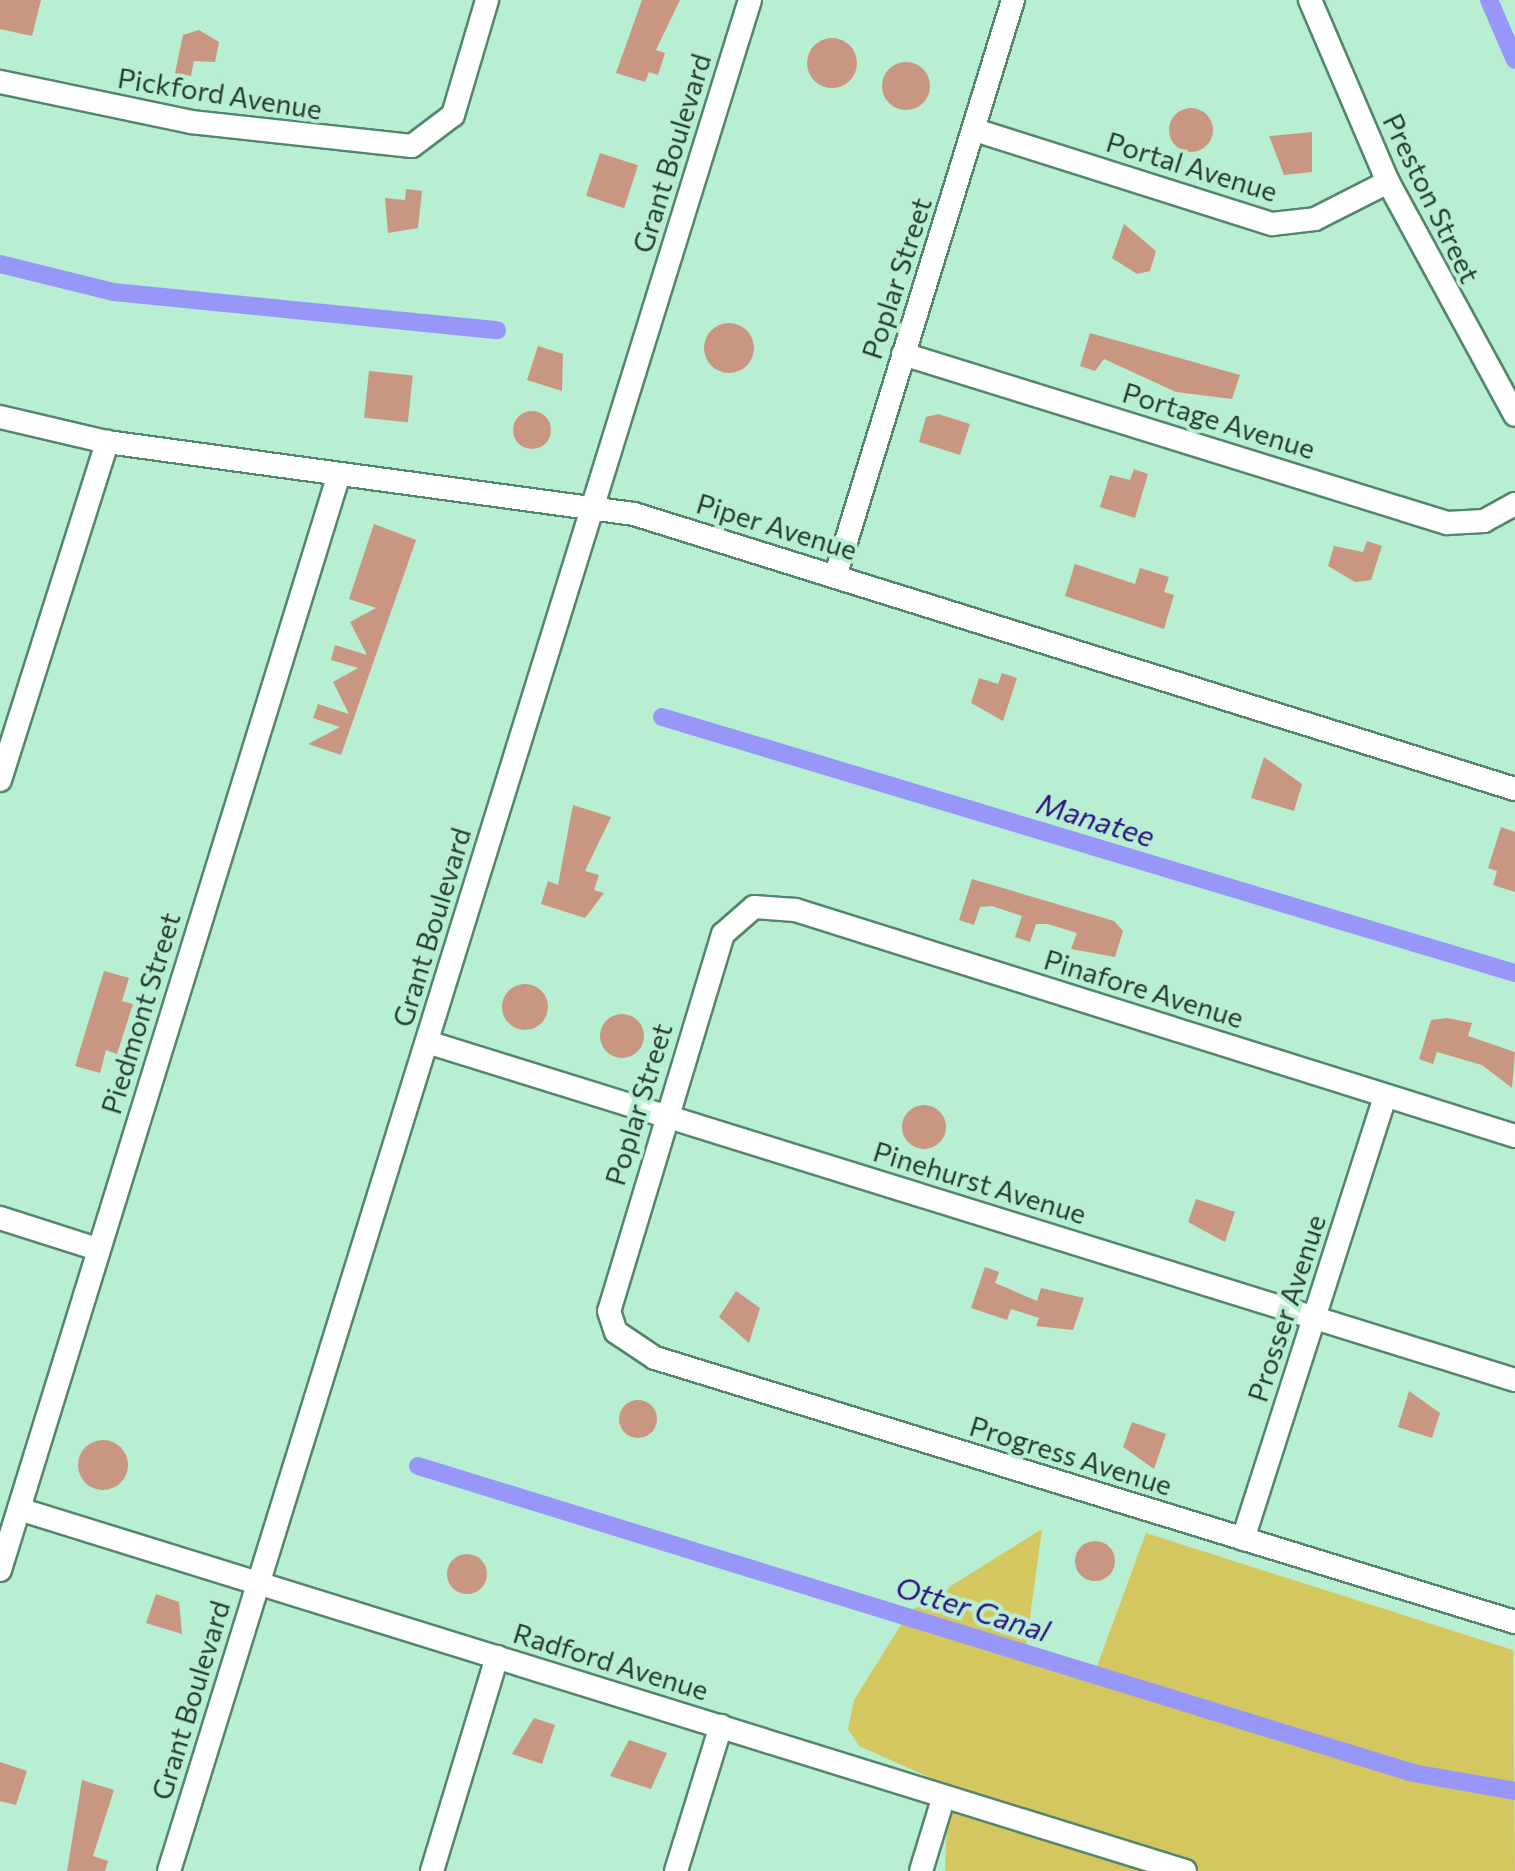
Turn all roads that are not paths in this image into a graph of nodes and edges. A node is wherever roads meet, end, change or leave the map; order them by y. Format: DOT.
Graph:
graph roads {
  1 [pos="487,0"];
  2 [pos="750,0"];
  3 [pos="1013,0"];
  4 [pos="1310,0"];
  5 [pos="0,82"];
  6 [pos="975,130"];
  7 [pos="1388,182"];
  8 [pos="903,354"];
  9 [pos="1515,415"];
  10 [pos="0,417"];
  11 [pos="107,442"];
  12 [pos="340,474"];
  13 [pos="1515,504"];
  14 [pos="594,506"];
  15 [pos="836,574"];
  16 [pos="7,734"];
  17 [pos="0,780"];
  18 [pos="1515,788"];
  19 [pos="754,907"];
  20 [pos="427,1042"];
  21 [pos="1386,1096"];
  22 [pos="665,1116"];
  23 [pos="1515,1136"];
  24 [pos="0,1218"];
  25 [pos="97,1249"];
  26 [pos="1314,1316"];
  27 [pos="616,1332"];
  28 [pos="1515,1380"];
  29 [pos="19,1509"];
  30 [pos="1243,1539"];
  31 [pos="0,1570"];
  32 [pos="258,1582"];
  33 [pos="1515,1622"];
  34 [pos="497,1657"];
  35 [pos="721,1726"];
  36 [pos="944,1796"];
  37 [pos="1173,1869"];
  38 [pos="169,1871"];
  39 [pos="432,1871"];
  40 [pos="676,1871"];
  41 [pos="921,1871"];
  1 -- 5 [label="street, Pickford Avenue"];
  2 -- 14 [label="street, Grant Boulevard"];
  3 -- 6 [label="street, Poplar Street"];
  4 -- 7 [label="street, Preston Street"];
  6 -- 7 [label="street, Portal Avenue"];
  6 -- 8 [label="street, Poplar Street"];
  7 -- 9 [label="street, Preston Street"];
  8 -- 13 [label="street, Portage Avenue"];
  8 -- 15 [label="street, Poplar Street"];
  10 -- 11 [label="street, Piper Avenue"];
  11 -- 12 [label="street, Piper Avenue"];
  11 -- 16 [label="street"];
  12 -- 14 [label="street, Piper Avenue"];
  12 -- 25 [label="street, Piedmont Street"];
  14 -- 15 [label="street, Piper Avenue"];
  14 -- 20 [label="street, Grant Boulevard"];
  15 -- 18 [label="street, Piper Avenue"];
  16 -- 17 [label="street"];
  19 -- 21 [label="street, Pinafore Avenue"];
  19 -- 22 [label="street, Poplar Street"];
  20 -- 22 [label="street, Pinehurst Avenue"];
  20 -- 32 [label="street, Grant Boulevard"];
  21 -- 23 [label="street, Pinafore Avenue"];
  21 -- 26 [label="street, Prosser Avenue"];
  22 -- 26 [label="street, Pinehurst Avenue"];
  22 -- 27 [label="street, Poplar Street"];
  24 -- 25 [label="street"];
  25 -- 29 [label="street, Piedmont Street"];
  26 -- 28 [label="street, Pinehurst Avenue"];
  26 -- 30 [label="street, Prosser Avenue"];
  27 -- 30 [label="street, Progress Avenue"];
  29 -- 31 [label="street, Piedmont Street"];
  29 -- 32 [label="street, Radford Avenue"];
  30 -- 33 [label="street, Progress Avenue"];
  32 -- 34 [label="street, Radford Avenue"];
  32 -- 38 [label="street, Grant Boulevard"];
  34 -- 35 [label="street, Radford Avenue"];
  34 -- 39 [label="street"];
  35 -- 36 [label="street, Radford Avenue"];
  35 -- 40 [label="street"];
  36 -- 37 [label="street, Radford Avenue"];
  36 -- 41 [label="street"];
}
